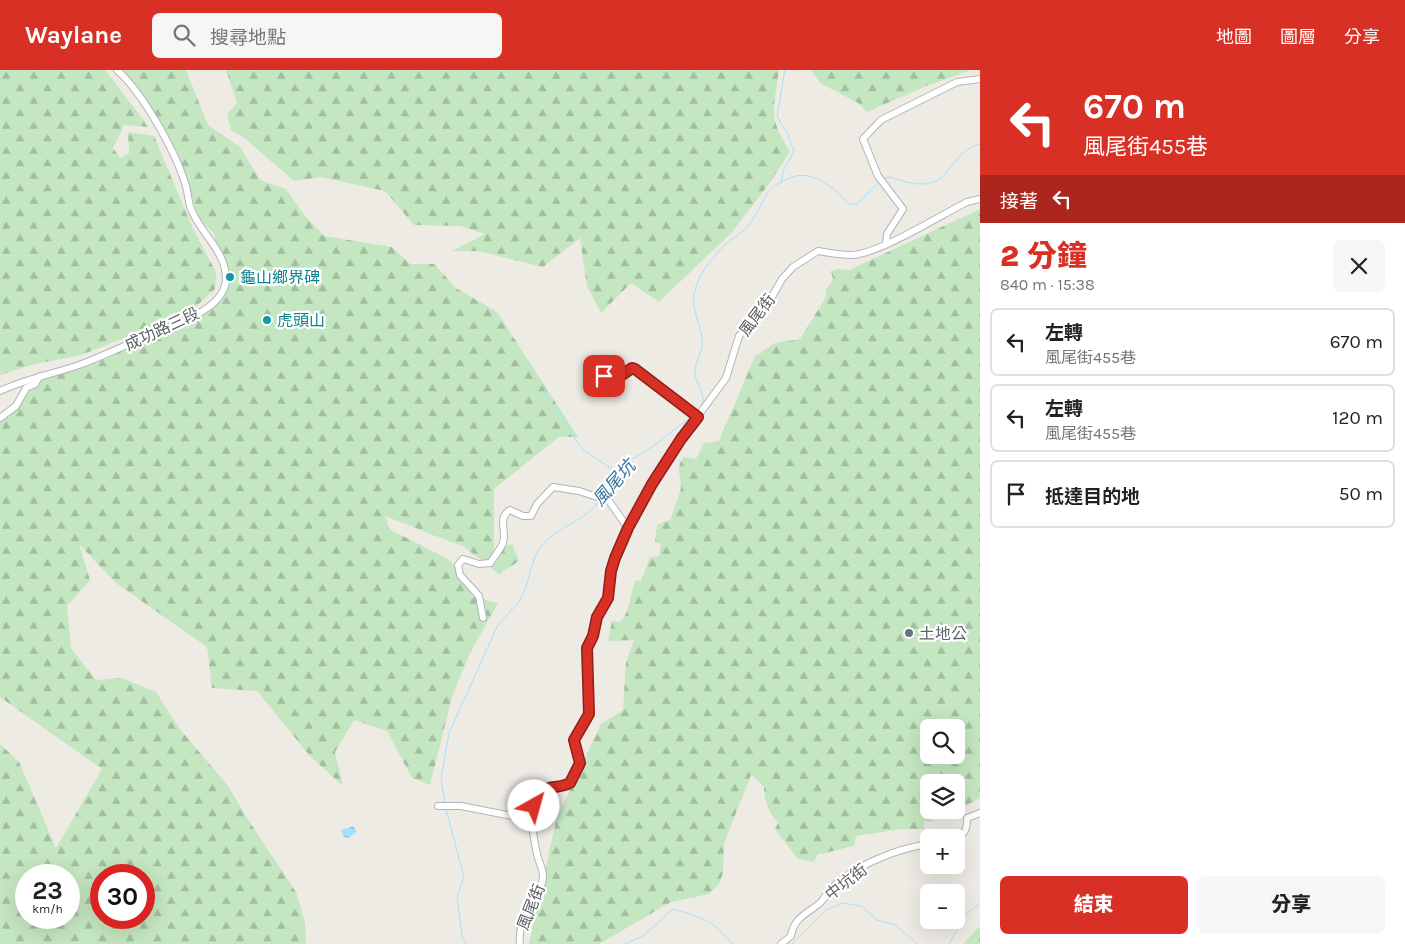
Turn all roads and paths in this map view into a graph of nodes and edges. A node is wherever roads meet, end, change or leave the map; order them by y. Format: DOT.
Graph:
graph roads {
  1 [pos="118,70"];
  2 [pos="980,79"];
  3 [pos="980,199"];
  4 [pos="886,244"];
  5 [pos="598,365"];
  6 [pos="40,376"];
  7 [pos="0,391"];
  8 [pos="695,415"];
  9 [pos="0,418"];
  10 [pos="628,528"];
  11 [pos="483,618"];
  12 [pos="438,806"];
  13 [pos="980,813"];
  14 [pos="532,820"];
  15 [pos="965,831"];
  16 [pos="920,845"];
  17 [pos="520,944"];
  18 [pos="781,944"];
  1 -- 6 [label="street, 成功路三段"];
  2 -- 4 [label="street"];
  3 -- 4 [label="street, 風尾街"];
  4 -- 8 [label="street, 風尾街"];
  5 -- 8 [label="street"];
  6 -- 7 [label="street, 成功路三段"];
  6 -- 9 [label="street"];
  8 -- 10 [label="street, 風尾街"];
  10 -- 11 [label="street"];
  10 -- 14 [label="street, 風尾街"];
  12 -- 14 [label="street"];
  13 -- 15 [label="street"];
  14 -- 17 [label="street, 風尾街"];
  16 -- 18 [label="street, 中坑街"];
}
